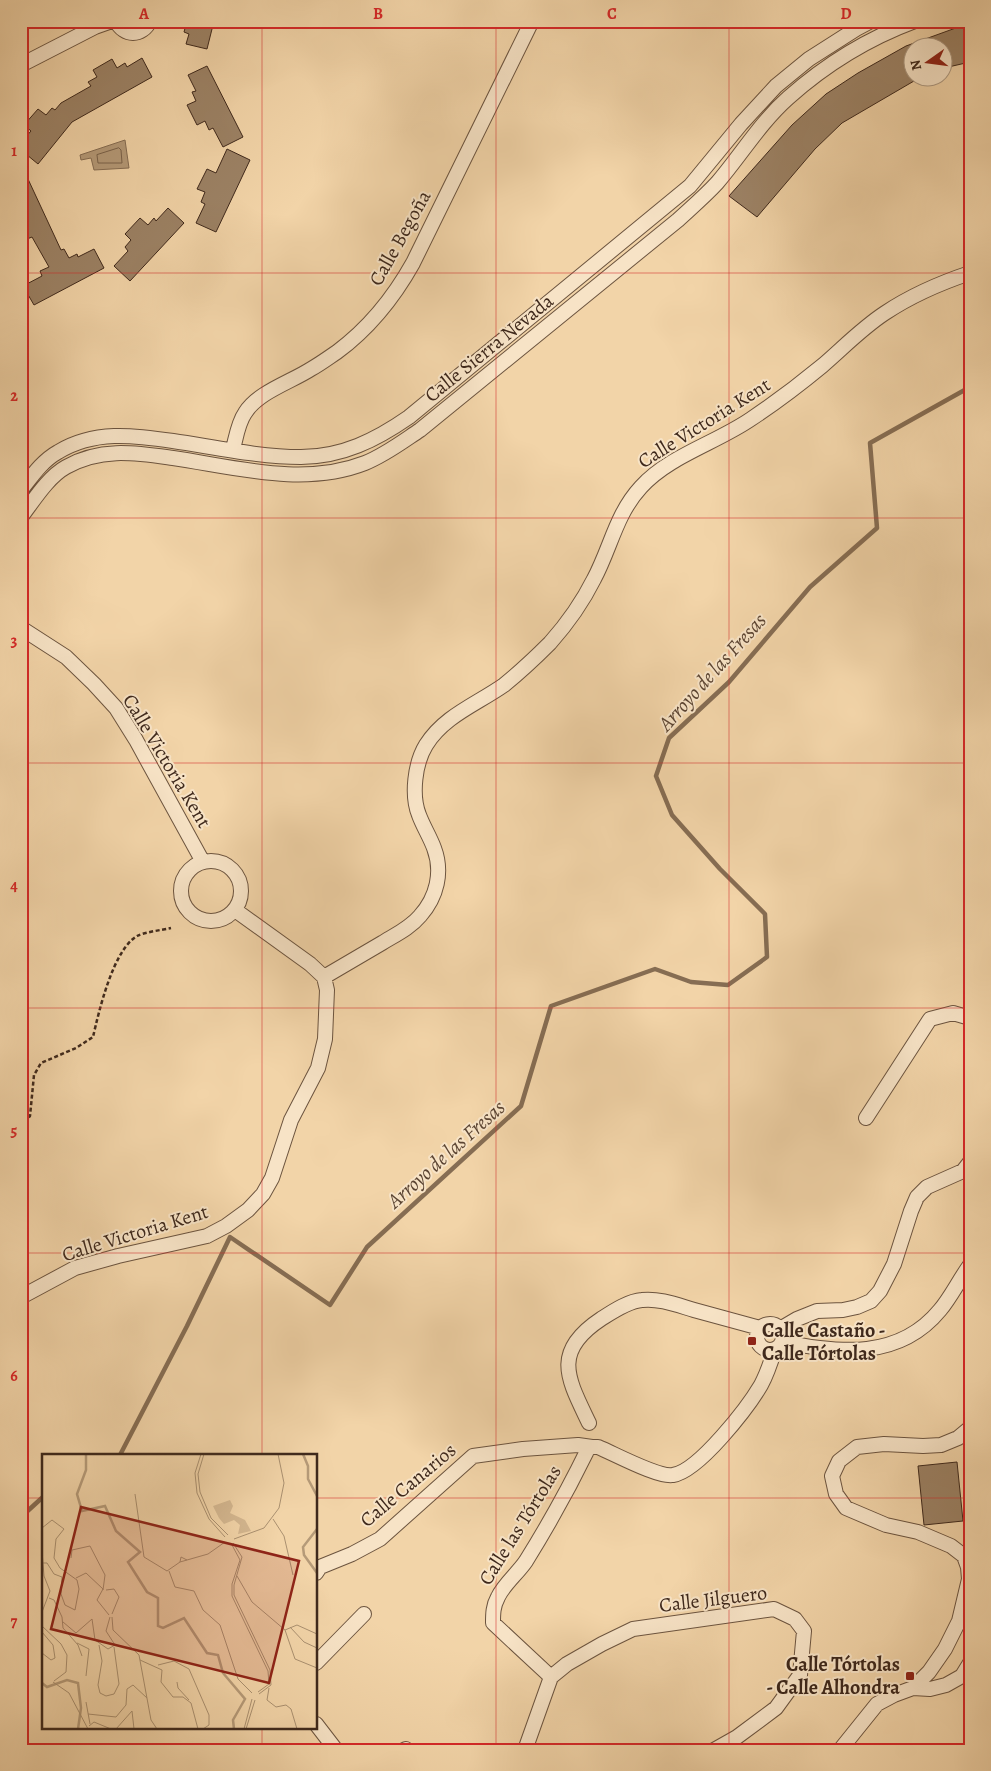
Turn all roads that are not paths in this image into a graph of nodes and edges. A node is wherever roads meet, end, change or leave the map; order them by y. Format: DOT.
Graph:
graph roads {
  1 [pos="114,21"];
  2 [pos="150,21"];
  3 [pos="532,21"];
  4 [pos="872,21"];
  5 [pos="915,21"];
  6 [pos="21,66"];
  7 [pos="970,273"];
  8 [pos="233,449"];
  9 [pos="21,490"];
  10 [pos="21,518"];
  11 [pos="21,628"];
  12 [pos="203,862"];
  13 [pos="235,910"];
  14 [pos="324,977"];
  15 [pos="970,1018"];
  16 [pos="866,1118"];
  17 [pos="970,1162"];
  18 [pos="970,1265"];
  19 [pos="21,1297"];
  20 [pos="760,1328"];
  21 [pos="779,1340"];
  22 [pos="589,1423"];
  23 [pos="970,1428"];
  24 [pos="592,1446"];
  25 [pos="318,1570"];
  26 [pos="364,1614"];
  27 [pos="318,1661"];
  28 [pos="970,1663"];
  29 [pos="551,1677"];
  30 [pos="913,1688"];
  31 [pos="318,1727"];
  32 [pos="336,1750"];
  33 [pos="525,1750"];
  34 [pos="714,1750"];
  35 [pos="840,1750"];
  1 -- 2 [label="street"];
  1 -- 6 [label="street"];
  3 -- 8 [label="street, Calle Begoña"];
  4 -- 8 [label="street, Calle Sierra Nevada"];
  5 -- 10 [label="street, Calle Sierra Nevada"];
  7 -- 14 [label="street, Calle Victoria Kent"];
  8 -- 9 [label="street, Calle Sierra Nevada"];
  11 -- 12 [label="street, Calle Victoria Kent"];
  12 -- 13 [label="street"];
  12 -- 13 [label="street"];
  13 -- 14 [label="street"];
  14 -- 19 [label="street, Calle Victoria Kent"];
  15 -- 16 [label="street"];
  17 -- 21 [label="street"];
  18 -- 21 [label="street"];
  20 -- 21 [label="street"];
  20 -- 21 [label="street"];
  20 -- 22 [label="street"];
  21 -- 24 [label="street"];
  23 -- 30 [label="street"];
  24 -- 25 [label="street, Calle Canarios"];
  24 -- 29 [label="street, Calle las Tórtolas"];
  26 -- 27 [label="street"];
  28 -- 30 [label="street"];
  29 -- 33 [label="street"];
  29 -- 34 [label="street, Calle Jilguero"];
  30 -- 35 [label="street"];
  31 -- 32 [label="street"];
}
